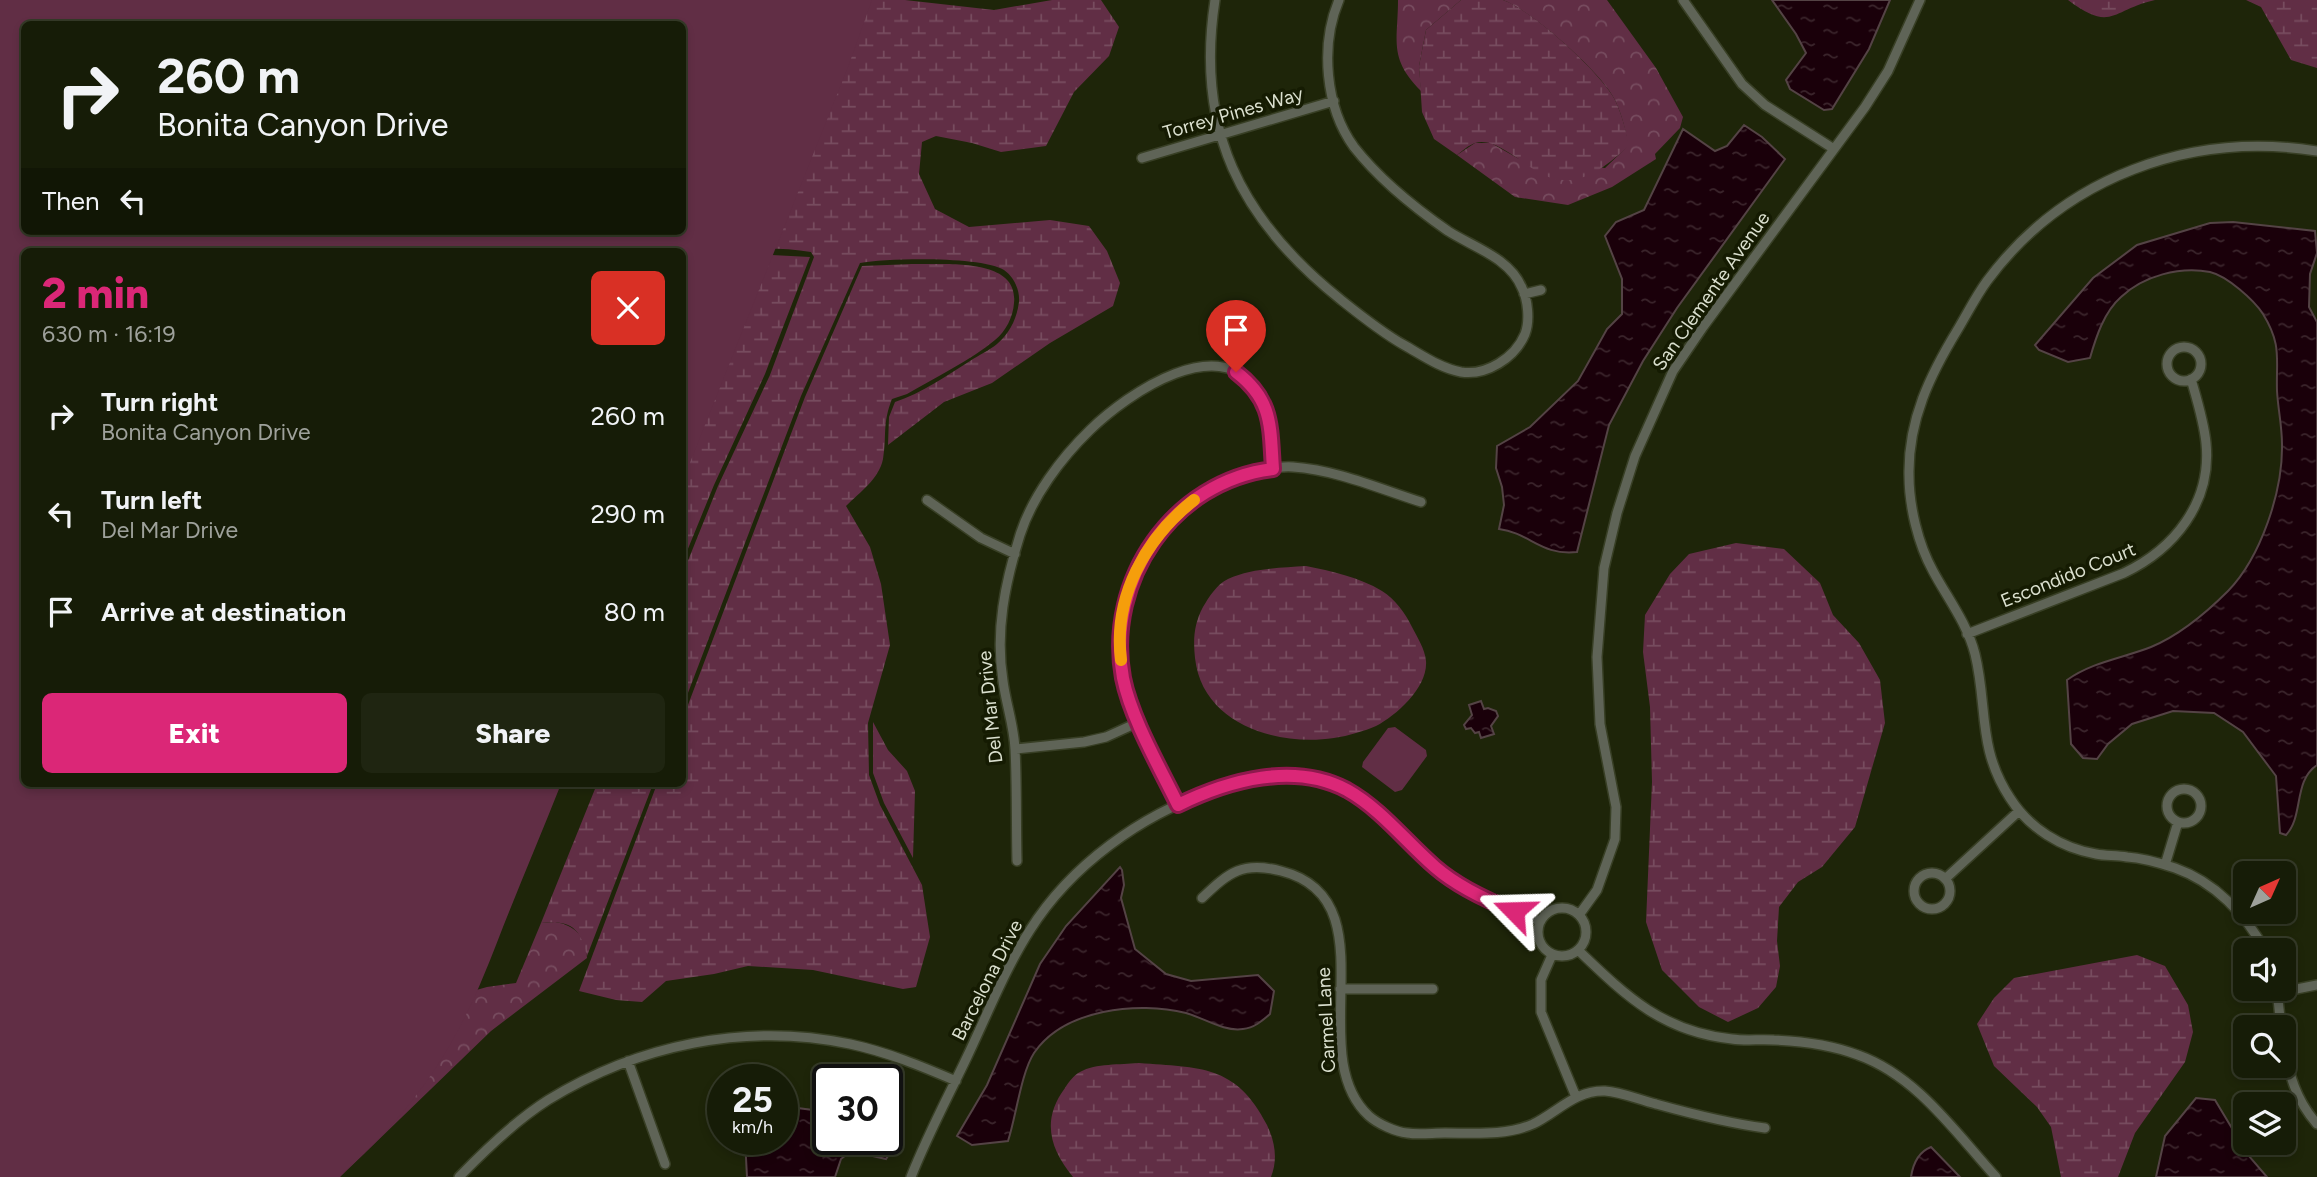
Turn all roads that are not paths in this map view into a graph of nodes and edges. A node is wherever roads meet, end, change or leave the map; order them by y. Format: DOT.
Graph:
graph roads {
  1 [pos="1215,0"];
  2 [pos="1339,0"];
  3 [pos="1683,0"];
  4 [pos="1920,0"];
  5 [pos="1334,101"];
  6 [pos="1220,135"];
  7 [pos="1834,149"];
  8 [pos="2317,151"];
  9 [pos="1142,158"];
  10 [pos="1541,289"];
  11 [pos="1524,295"];
  12 [pos="2191,379"];
  13 [pos="1273,469"];
  14 [pos="927,500"];
  15 [pos="1421,502"];
  16 [pos="1015,554"];
  17 [pos="1967,634"];
  18 [pos="1139,722"];
  19 [pos="1015,749"];
  20 [pos="1178,805"];
  21 [pos="2019,811"];
  22 [pos="2178,822"];
  23 [pos="1017,860"];
  24 [pos="2165,865"];
  25 [pos="1945,879"];
  26 [pos="1202,898"];
  27 [pos="1579,915"];
  28 [pos="1540,921"];
  29 [pos="2258,938"];
  30 [pos="1579,951"];
  31 [pos="1552,955"];
  32 [pos="2317,985"];
  33 [pos="2296,988"];
  34 [pos="1340,989"];
  35 [pos="1433,989"];
  36 [pos="628,1061"];
  37 [pos="2290,1078"];
  38 [pos="956,1081"];
  39 [pos="1576,1097"];
  40 [pos="2317,1124"];
  41 [pos="1765,1128"];
  42 [pos="665,1164"];
  43 [pos="459,1177"];
  44 [pos="911,1177"];
  45 [pos="1996,1177"];
  1 -- 6 [label="street"];
  2 -- 5 [label="street"];
  3 -- 7 [label="street"];
  4 -- 7 [label="street, San Clemente Avenue"];
  5 -- 6 [label="street, Torrey Pines Way"];
  5 -- 11 [label="street"];
  6 -- 9 [label="street, Torrey Pines Way"];
  6 -- 11 [label="street"];
  7 -- 27 [label="street, San Clemente Avenue"];
  8 -- 17 [label="street"];
  10 -- 11 [label="street"];
  12 -- 17 [label="street, Escondido Court"];
  13 -- 15 [label="street"];
  13 -- 16 [label="street, Del Mar Drive"];
  13 -- 18 [label="street"];
  14 -- 16 [label="street"];
  16 -- 19 [label="street, Del Mar Drive"];
  17 -- 21 [label="street"];
  18 -- 19 [label="street"];
  18 -- 20 [label="street"];
  19 -- 23 [label="street, Del Mar Drive"];
  20 -- 28 [label="street, Barcelona Drive"];
  20 -- 38 [label="street, Barcelona Drive"];
  21 -- 24 [label="street"];
  21 -- 25 [label="street"];
  22 -- 24 [label="street"];
  24 -- 29 [label="street"];
  25 -- 25 [label="street"];
  26 -- 34 [label="street, Carmel Lane"];
  27 -- 28 [label="street"];
  27 -- 30 [label="street"];
  28 -- 31 [label="street"];
  30 -- 31 [label="street"];
  30 -- 45 [label="street"];
  31 -- 39 [label="street"];
  32 -- 33 [label="street"];
  34 -- 35 [label="street"];
  34 -- 39 [label="street, Carmel Lane"];
  36 -- 38 [label="street"];
  36 -- 42 [label="street"];
  36 -- 43 [label="street"];
  37 -- 40 [label="street"];
  38 -- 44 [label="street, Barcelona Drive"];
  39 -- 41 [label="street, Carmel Lane"];
}
